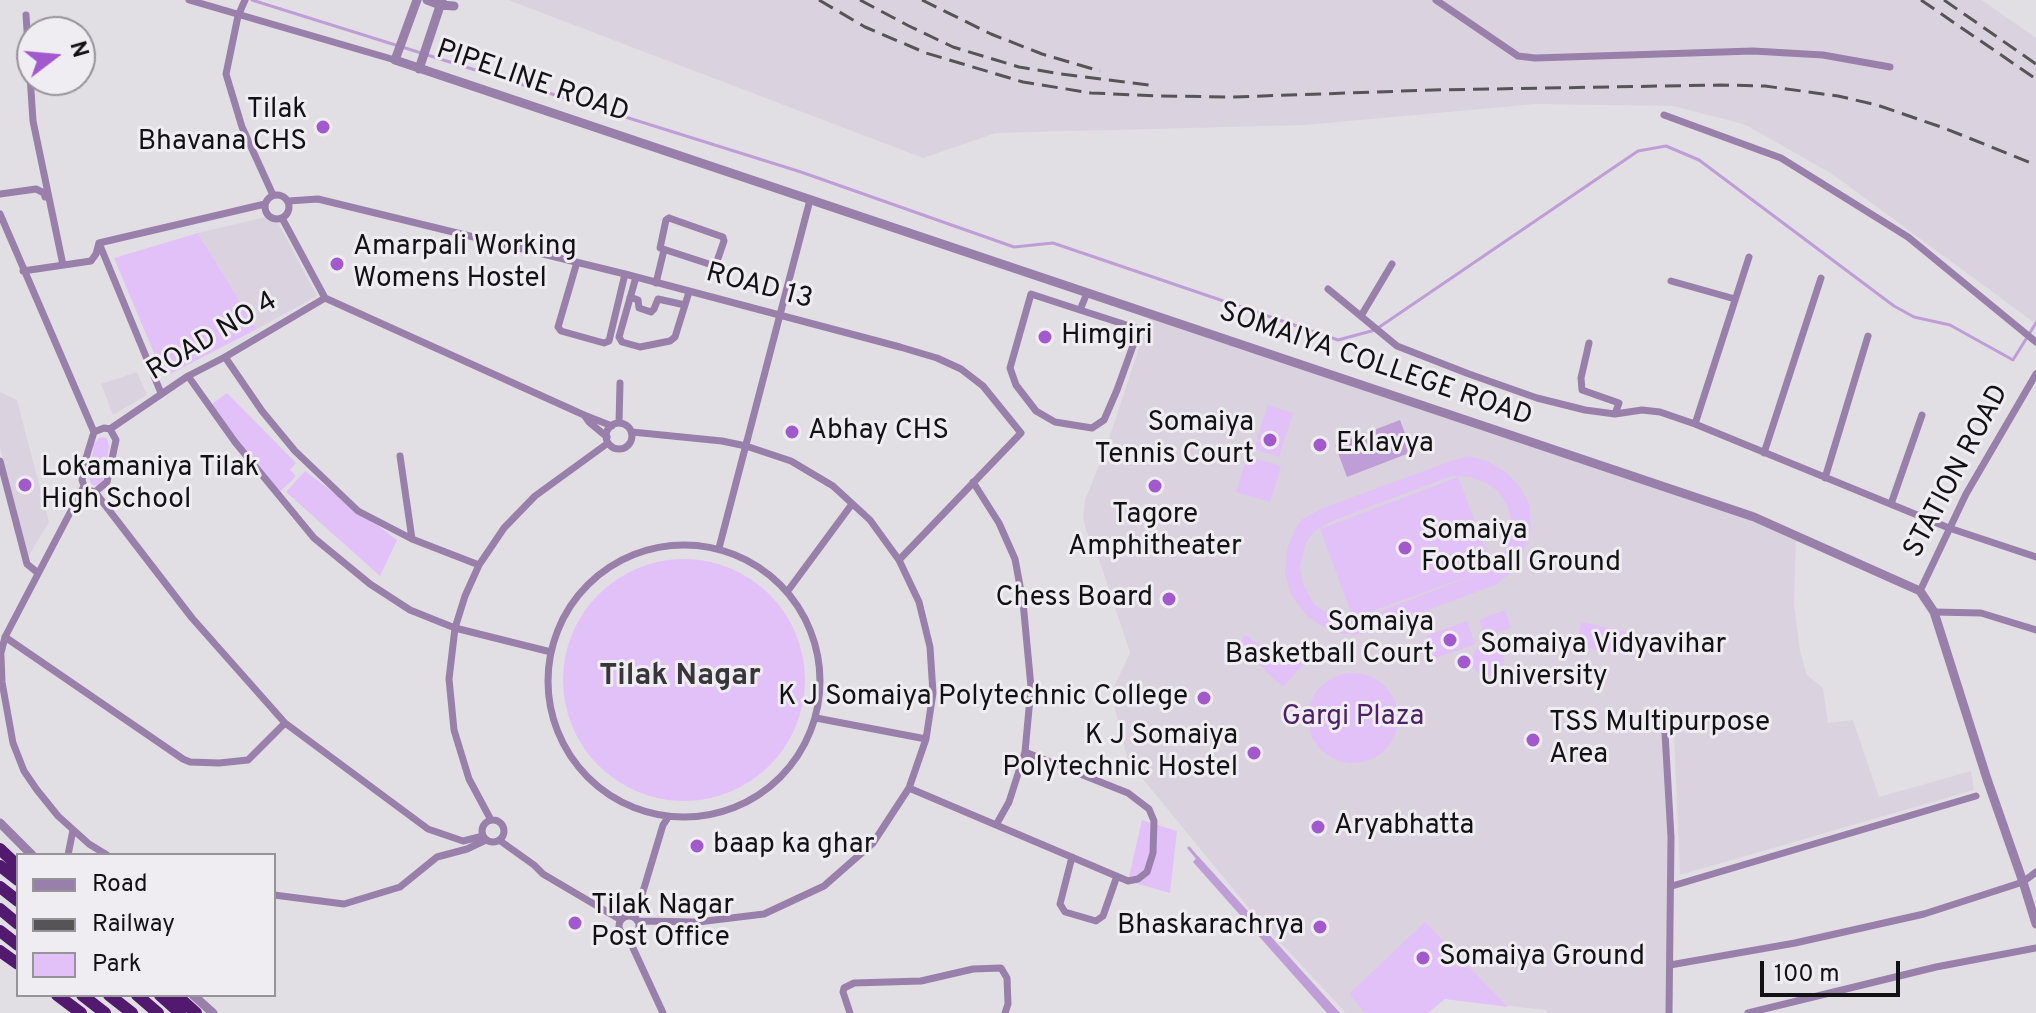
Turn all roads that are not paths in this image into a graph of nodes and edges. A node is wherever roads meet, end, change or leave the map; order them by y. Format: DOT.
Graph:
graph roads {
  1 [pos="189,0"];
  2 [pos="245,0"];
  3 [pos="417,0"];
  4 [pos="427,0"];
  5 [pos="1436,0"];
  6 [pos="447,3"];
  7 [pos="240,13"];
  8 [pos="26,15"];
  9 [pos="395,60"];
  10 [pos="1890,67"];
  11 [pos="419,69"];
  12 [pos="1664,115"];
  13 [pos="0,194"];
  14 [pos="273,195"];
  15 [pos="810,200"];
  16 [pos="288,201"];
  17 [pos="265,204"];
  18 [pos="0,214"];
  19 [pos="282,218"];
  20 [pos="99,243"];
  21 [pos="664,250"];
  22 [pos="1749,257"];
  23 [pos="577,262"];
  24 [pos="1392,264"];
  25 [pos="61,266"];
  26 [pos="23,271"];
  27 [pos="625,274"];
  28 [pos="1037,275"];
  29 [pos="636,277"];
  30 [pos="1821,278"];
  31 [pos="1671,281"];
  32 [pos="656,283"];
  33 [pos="1328,289"];
  34 [pos="689,292"];
  35 [pos="1087,293"];
  36 [pos="1031,294"];
  37 [pos="630,297"];
  38 [pos="325,298"];
  39 [pos="1735,299"];
  40 [pos="685,305"];
  41 [pos="1080,310"];
  42 [pos="1144,312"];
  43 [pos="779,316"];
  44 [pos="1364,318"];
  45 [pos="1139,329"];
  46 [pos="1868,336"];
  47 [pos="2036,342"];
  48 [pos="1589,343"];
  49 [pos="225,357"];
  50 [pos="2036,374"];
  51 [pos="188,376"];
  52 [pos="620,383"];
  53 [pos="161,393"];
  54 [pos="1615,414"];
  55 [pos="584,415"];
  56 [pos="1922,415"];
  57 [pos="615,424"];
  58 [pos="1695,424"];
  59 [pos="110,429"];
  60 [pos="94,432"];
  61 [pos="632,432"];
  62 [pos="608,440"];
  63 [pos="746,446"];
  64 [pos="1764,453"];
  65 [pos="400,456"];
  66 [pos="0,461"];
  67 [pos="1825,478"];
  68 [pos="973,482"];
  69 [pos="84,486"];
  70 [pos="95,492"];
  71 [pos="852,504"];
  72 [pos="1891,504"];
  73 [pos="1949,528"];
  74 [pos="412,539"];
  75 [pos="719,548"];
  76 [pos="2036,557"];
  77 [pos="899,560"];
  78 [pos="479,565"];
  79 [pos="38,573"];
  80 [pos="1920,591"];
  81 [pos="787,592"];
  82 [pos="1934,612"];
  83 [pos="455,628"];
  84 [pos="2036,630"];
  85 [pos="5,637"];
  86 [pos="551,652"];
  87 [pos="0,656"];
  88 [pos="816,718"];
  89 [pos="285,723"];
  90 [pos="1665,733"];
  91 [pos="926,739"];
  92 [pos="1025,752"];
  93 [pos="909,788"];
  94 [pos="1976,796"];
  95 [pos="667,819"];
  96 [pos="491,820"];
  97 [pos="0,823"];
  98 [pos="996,825"];
  99 [pos="73,830"];
  100 [pos="484,838"];
  101 [pos="499,840"];
  102 [pos="0,849"];
  103 [pos="30,853"];
  104 [pos="68,853"];
  105 [pos="104,853"];
  106 [pos="1072,857"];
  107 [pos="16,864"];
  108 [pos="0,866"];
  109 [pos="2036,872"];
  110 [pos="1117,876"];
  111 [pos="16,878"];
  112 [pos="2023,882"];
  113 [pos="1672,886"];
  114 [pos="0,887"];
  115 [pos="276,895"];
  116 [pos="16,899"];
  117 [pos="0,909"];
  118 [pos="621,920"];
  119 [pos="636,920"];
  120 [pos="16,922"];
  121 [pos="2036,924"];
  122 [pos="0,931"];
  123 [pos="627,935"];
  124 [pos="16,943"];
  125 [pos="2036,948"];
  126 [pos="1670,965"];
  127 [pos="653,995"];
  128 [pos="60,997"];
  129 [pos="85,997"];
  130 [pos="112,997"];
  131 [pos="139,997"];
  132 [pos="162,997"];
  133 [pos="178,997"];
  134 [pos="195,997"];
  135 [pos="81,1013"];
  136 [pos="105,1013"];
  137 [pos="132,1013"];
  138 [pos="158,1013"];
  139 [pos="180,1013"];
  140 [pos="196,1013"];
  141 [pos="213,1013"];
  142 [pos="656,1013"];
  143 [pos="663,1013"];
  144 [pos="850,1013"];
  145 [pos="1005,1013"];
  146 [pos="1669,1013"];
  147 [pos="1748,1013"];
  1 -- 7 [label="street, PIPELINE ROAD"];
  2 -- 7 [label="street"];
  3 -- 9 [label="street"];
  4 -- 6 [label="street"];
  5 -- 10 [label="street"];
  6 -- 11 [label="street"];
  7 -- 9 [label="street, PIPELINE ROAD"];
  7 -- 14 [label="street"];
  8 -- 25 [label="street"];
  9 -- 11 [label="street, PIPELINE ROAD"];
  11 -- 15 [label="street, PIPELINE ROAD"];
  12 -- 47 [label="street"];
  13 -- 25 [label="street"];
  14 -- 16 [label="street"];
  14 -- 17 [label="street"];
  15 -- 28 [label="street, SOMAIYA COLLEGE ROAD"];
  15 -- 43 [label="street"];
  16 -- 19 [label="street"];
  16 -- 23 [label="street, ROAD 13"];
  17 -- 19 [label="street"];
  17 -- 20 [label="street"];
  18 -- 26 [label="street"];
  19 -- 38 [label="street"];
  20 -- 25 [label="street"];
  20 -- 53 [label="street"];
  21 -- 21 [label="street"];
  21 -- 32 [label="street"];
  22 -- 39 [label="street"];
  23 -- 27 [label="street, ROAD 13"];
  23 -- 27 [label="street"];
  24 -- 44 [label="street"];
  25 -- 26 [label="street"];
  26 -- 60 [label="street"];
  27 -- 29 [label="street, ROAD 13"];
  28 -- 35 [label="street, SOMAIYA COLLEGE ROAD"];
  28 -- 36 [label="street"];
  29 -- 32 [label="street, ROAD 13"];
  29 -- 37 [label="street"];
  30 -- 64 [label="street"];
  31 -- 39 [label="street"];
  32 -- 34 [label="street, ROAD 13"];
  33 -- 44 [label="street"];
  34 -- 40 [label="street"];
  34 -- 43 [label="street, ROAD 13"];
  35 -- 41 [label="street"];
  35 -- 42 [label="street, SOMAIYA COLLEGE ROAD"];
  36 -- 41 [label="street"];
  36 -- 45 [label="street"];
  37 -- 40 [label="street"];
  37 -- 40 [label="street"];
  38 -- 49 [label="street, ROAD NO 4"];
  38 -- 55 [label="street"];
  39 -- 58 [label="street"];
  41 -- 45 [label="street"];
  42 -- 45 [label="street"];
  42 -- 80 [label="street, SOMAIYA COLLEGE ROAD"];
  43 -- 63 [label="street"];
  43 -- 68 [label="street, ROAD 13"];
  44 -- 54 [label="street"];
  46 -- 67 [label="street"];
  48 -- 54 [label="street"];
  49 -- 51 [label="street, ROAD NO 4"];
  49 -- 74 [label="street"];
  50 -- 73 [label="street, STATION ROAD"];
  51 -- 53 [label="street, ROAD NO 4"];
  51 -- 83 [label="street"];
  52 -- 57 [label="street"];
  53 -- 59 [label="street, ROAD NO 4"];
  54 -- 58 [label="street"];
  55 -- 57 [label="street"];
  55 -- 62 [label="street"];
  56 -- 72 [label="street"];
  57 -- 61 [label="street"];
  57 -- 62 [label="street"];
  58 -- 64 [label="street"];
  59 -- 60 [label="street, ROAD NO 4"];
  59 -- 70 [label="street"];
  60 -- 69 [label="street"];
  61 -- 62 [label="street"];
  61 -- 63 [label="street"];
  62 -- 78 [label="street"];
  63 -- 71 [label="street"];
  63 -- 75 [label="street"];
  64 -- 67 [label="street"];
  65 -- 74 [label="street"];
  66 -- 79 [label="street"];
  67 -- 72 [label="street"];
  68 -- 77 [label="street, ROAD 13"];
  68 -- 92 [label="street"];
  69 -- 70 [label="street"];
  69 -- 79 [label="street"];
  70 -- 89 [label="street"];
  71 -- 77 [label="street"];
  71 -- 81 [label="street"];
  72 -- 73 [label="street"];
  73 -- 76 [label="street"];
  73 -- 80 [label="street, STATION ROAD"];
  74 -- 78 [label="street"];
  75 -- 81 [label="street"];
  75 -- 86 [label="street"];
  77 -- 91 [label="street"];
  78 -- 83 [label="street"];
  79 -- 85 [label="street"];
  80 -- 82 [label="street"];
  81 -- 88 [label="street"];
  82 -- 84 [label="street"];
  82 -- 112 [label="street"];
  83 -- 86 [label="street"];
  83 -- 96 [label="street"];
  85 -- 87 [label="street"];
  85 -- 89 [label="street"];
  86 -- 95 [label="street"];
  87 -- 99 [label="street"];
  88 -- 91 [label="street"];
  88 -- 95 [label="street"];
  89 -- 100 [label="street"];
  90 -- 113 [label="street"];
  91 -- 93 [label="street"];
  92 -- 98 [label="street"];
  92 -- 110 [label="street"];
  93 -- 98 [label="street"];
  93 -- 119 [label="street"];
  94 -- 113 [label="street"];
  95 -- 119 [label="street"];
  96 -- 100 [label="street"];
  96 -- 101 [label="street"];
  97 -- 103 [label="street"];
  98 -- 106 [label="street"];
  99 -- 104 [label="street"];
  99 -- 105 [label="street"];
  100 -- 101 [label="street"];
  100 -- 115 [label="street"];
  101 -- 118 [label="street"];
  102 -- 107 [label="highway"];
  106 -- 110 [label="street"];
  106 -- 110 [label="street"];
  108 -- 111 [label="highway"];
  109 -- 112 [label="street"];
  112 -- 121 [label="street"];
  112 -- 126 [label="street"];
  113 -- 126 [label="street"];
  114 -- 116 [label="highway"];
  117 -- 120 [label="highway"];
  118 -- 119 [label="street"];
  118 -- 123 [label="street"];
  119 -- 123 [label="street"];
  122 -- 124 [label="highway"];
  123 -- 127 [label="street"];
  125 -- 147 [label="street"];
  126 -- 146 [label="street"];
  127 -- 142 [label="street"];
  127 -- 143 [label="street"];
  128 -- 135 [label="highway"];
  129 -- 136 [label="highway"];
  130 -- 137 [label="highway"];
  131 -- 138 [label="highway"];
  132 -- 139 [label="highway"];
  133 -- 140 [label="highway"];
  134 -- 141 [label="street"];
  144 -- 145 [label="street"];
}
